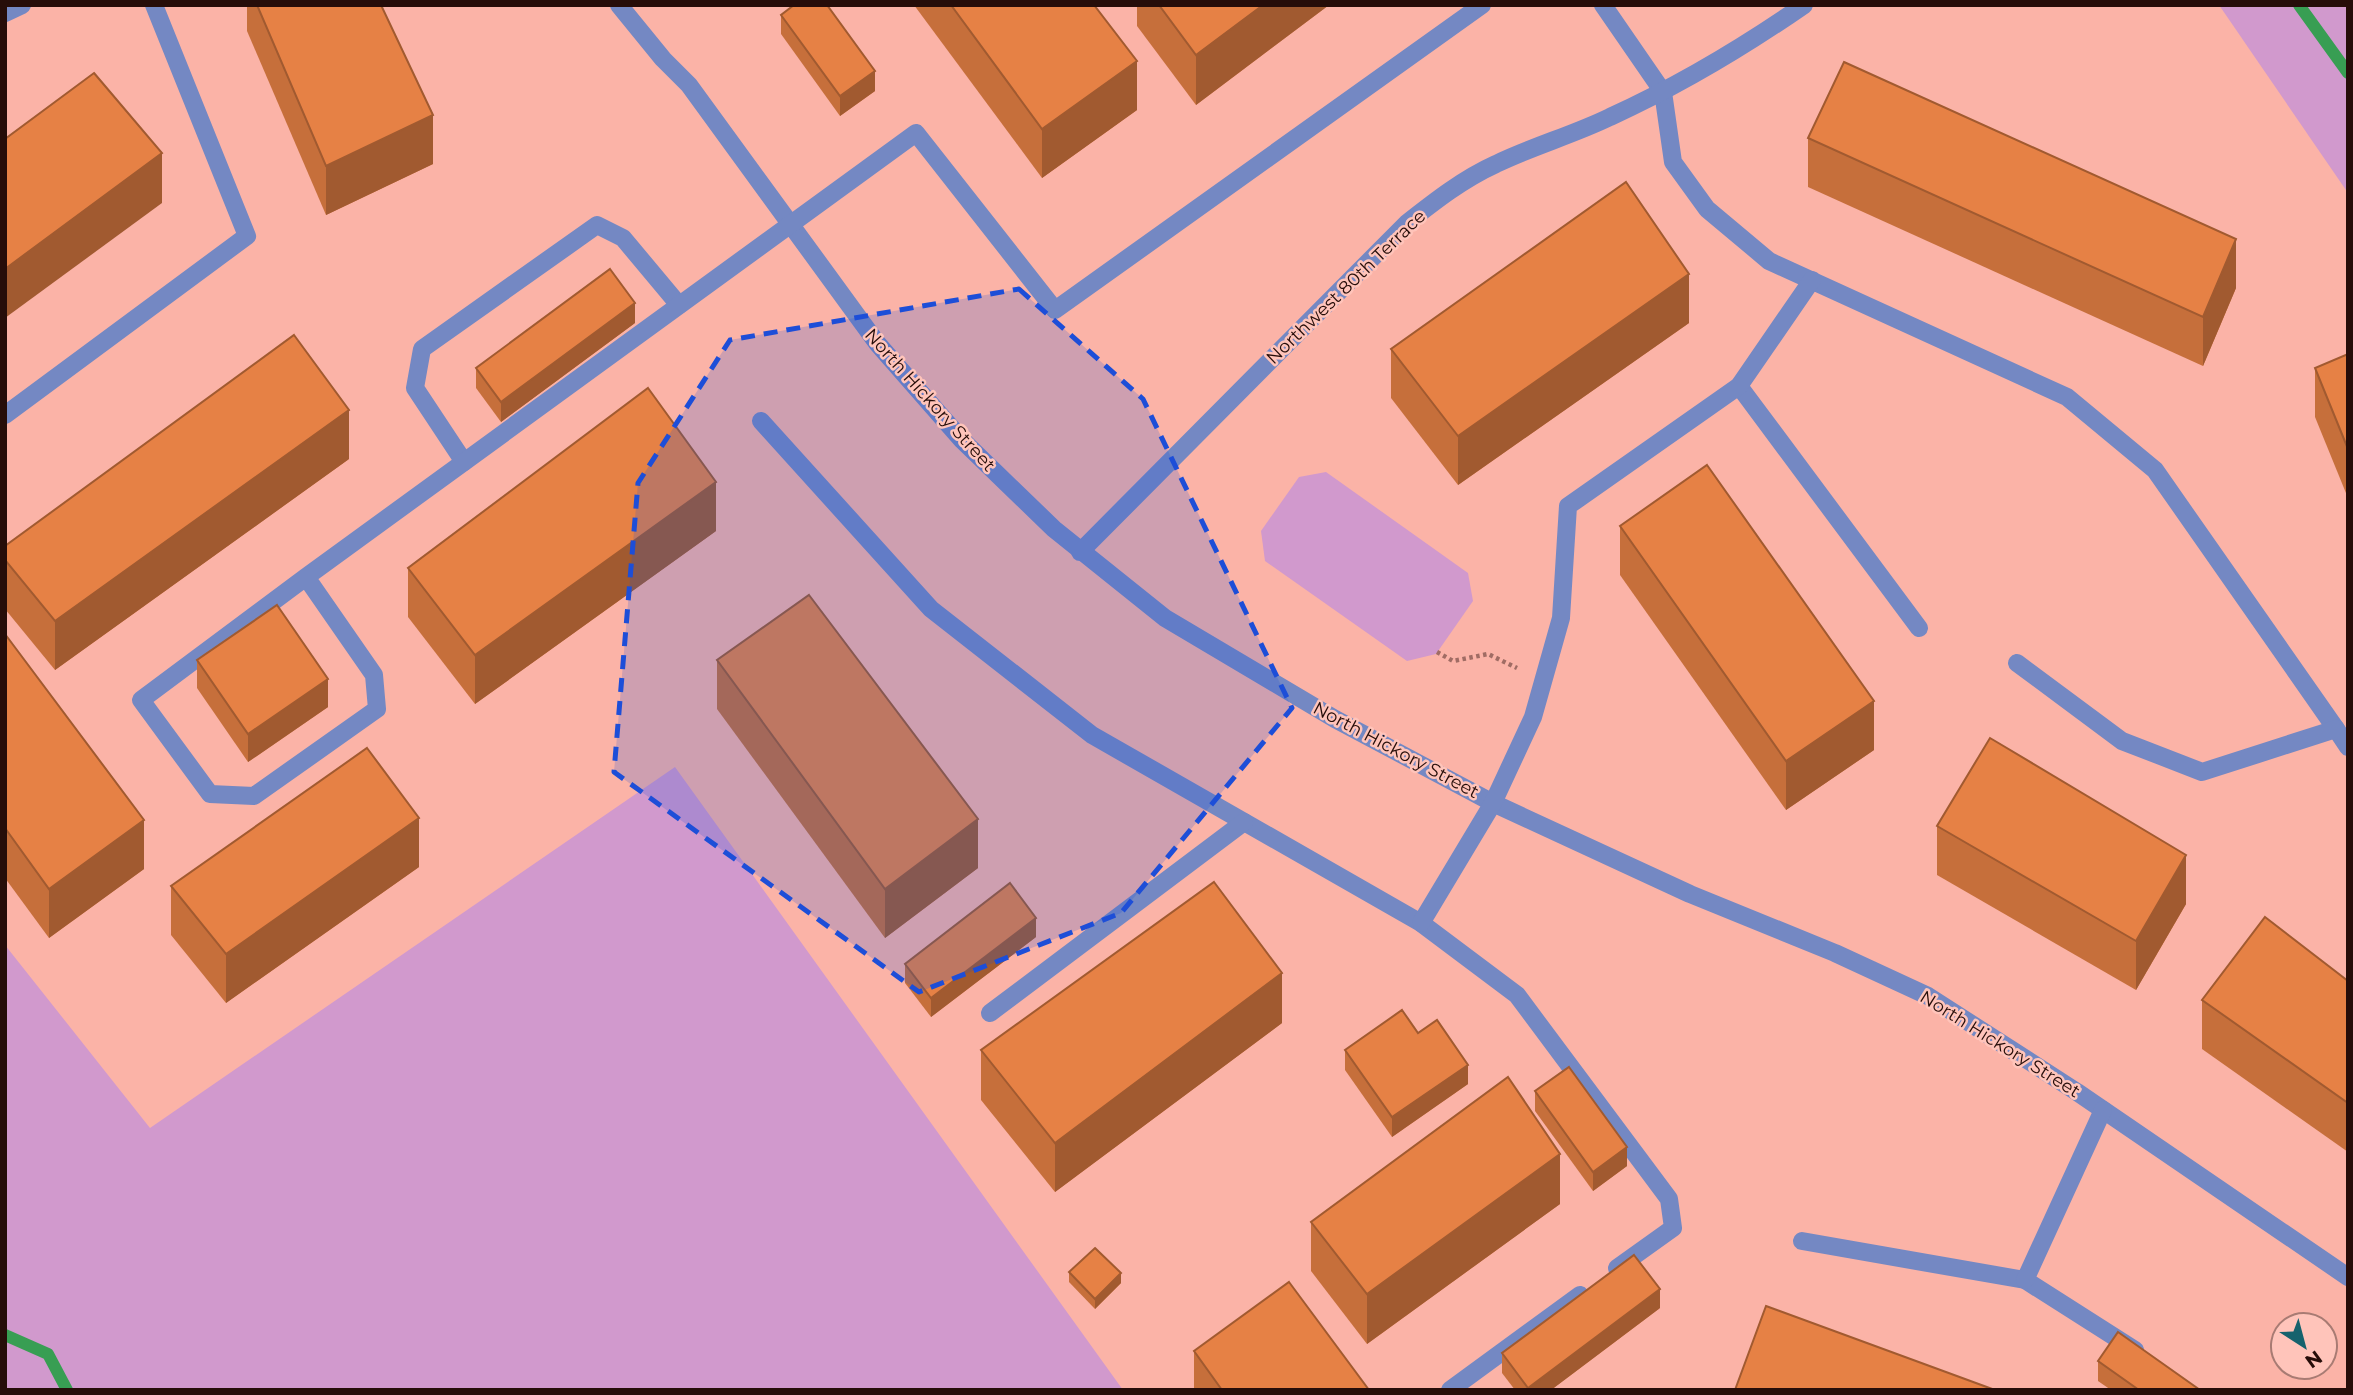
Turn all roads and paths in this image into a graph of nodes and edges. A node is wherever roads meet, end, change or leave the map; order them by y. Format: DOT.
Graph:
graph roads {
  1 [pos="22,5"];
  2 [pos="154,5"];
  3 [pos="619,5"];
  4 [pos="1603,5"];
  5 [pos="1804,5"];
  6 [pos="1473,8"];
  7 [pos="5,13"];
  8 [pos="1663,92"];
  9 [pos="790,225"];
  10 [pos="1812,280"];
  11 [pos="679,306"];
  12 [pos="1739,386"];
  13 [pos="5,415"];
  14 [pos="761,421"];
  15 [pos="464,462"];
  16 [pos="1080,552"];
  17 [pos="306,577"];
  18 [pos="1919,628"];
  19 [pos="1437,652"];
  20 [pos="2017,663"];
  21 [pos="1543,681"];
  22 [pos="2336,729"];
  23 [pos="2348,747"];
  24 [pos="1493,803"];
  25 [pos="1244,822"];
  26 [pos="1421,923"];
  27 [pos="990,1013"];
  28 [pos="2103,1110"];
  29 [pos="1802,1241"];
  30 [pos="2348,1277"];
  31 [pos="2025,1280"];
  32 [pos="2151,1361"];
  33 [pos="1450,1390"];
  1 -- 7 [label="street"];
  2 -- 13 [label="street"];
  3 -- 9 [label="street, North Hickory Street"];
  4 -- 8 [label="street"];
  5 -- 8 [label="street, Northwest 80th Terrace"];
  6 -- 9 [label="street"];
  8 -- 10 [label="street"];
  8 -- 16 [label="street, Northwest 80th Terrace"];
  9 -- 11 [label="street"];
  9 -- 16 [label="street, North Hickory Street"];
  10 -- 12 [label="street"];
  10 -- 22 [label="street"];
  11 -- 15 [label="street"];
  11 -- 15 [label="street"];
  12 -- 18 [label="street"];
  12 -- 21 [label="street"];
  14 -- 25 [label="street"];
  15 -- 17 [label="street"];
  16 -- 24 [label="street, North Hickory Street"];
  17 -- 17 [label="street"];
  19 -- 21 [label="path"];
  20 -- 22 [label="street"];
  21 -- 24 [label="street"];
  22 -- 23 [label="street"];
  24 -- 26 [label="street"];
  24 -- 28 [label="street, North Hickory Street"];
  25 -- 26 [label="street"];
  25 -- 27 [label="street"];
  26 -- 33 [label="street"];
  28 -- 30 [label="street, North Hickory Street"];
  28 -- 31 [label="street"];
  29 -- 31 [label="street"];
  31 -- 32 [label="street"];
}
